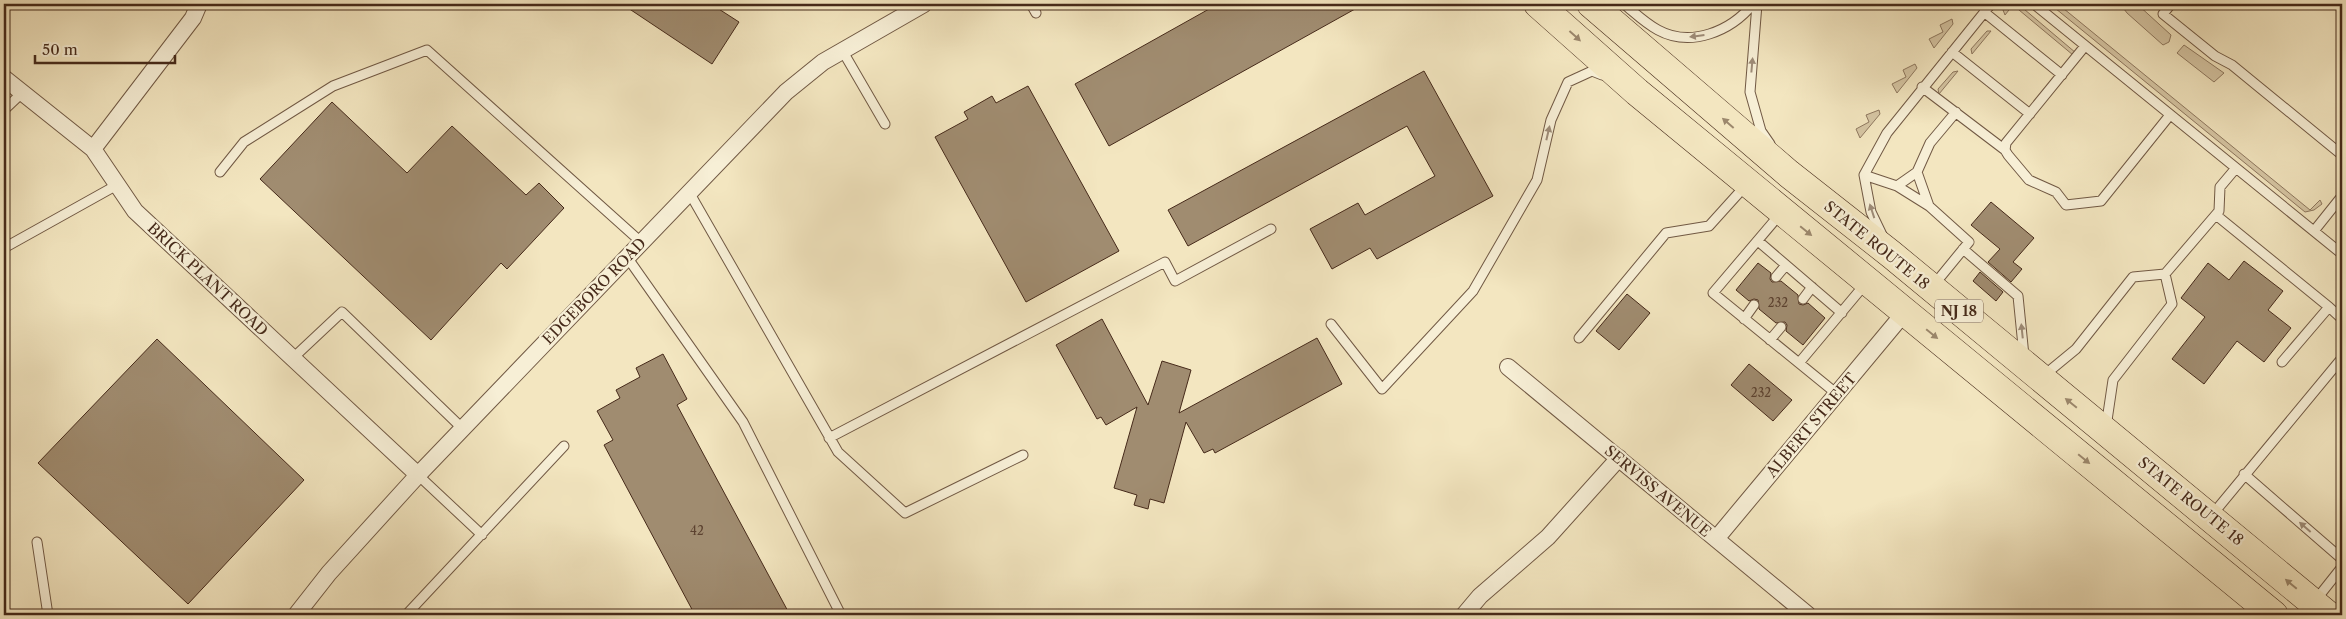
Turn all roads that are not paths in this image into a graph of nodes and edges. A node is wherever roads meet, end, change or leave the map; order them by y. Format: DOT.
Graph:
graph roads {
  1 [pos="199,4"];
  2 [pos="924,4"];
  3 [pos="1031,4"];
  4 [pos="1538,4"];
  5 [pos="1591,4"];
  6 [pos="1624,4"];
  7 [pos="1752,4"];
  8 [pos="1757,4"];
  9 [pos="1991,4"];
  10 [pos="2034,4"];
  11 [pos="2171,4"];
  12 [pos="1036,12"];
  13 [pos="1984,12"];
  14 [pos="2085,46"];
  15 [pos="842,50"];
  16 [pos="1952,52"];
  17 [pos="2062,75"];
  18 [pos="4,78"];
  19 [pos="1922,87"];
  20 [pos="1637,92"];
  21 [pos="22,93"];
  22 [pos="4,110"];
  23 [pos="1956,112"];
  24 [pos="2030,114"];
  25 [pos="2170,115"];
  26 [pos="885,124"];
  27 [pos="93,149"];
  28 [pos="2005,150"];
  29 [pos="2342,154"];
  30 [pos="2236,168"];
  31 [pos="220,172"];
  32 [pos="1917,172"];
  33 [pos="1788,174"];
  34 [pos="1864,175"];
  35 [pos="1748,183"];
  36 [pos="117,185"];
  37 [pos="1897,186"];
  38 [pos="689,192"];
  39 [pos="2342,196"];
  40 [pos="1929,206"];
  41 [pos="1783,211"];
  42 [pos="2216,215"];
  43 [pos="1271,229"];
  44 [pos="2314,231"];
  45 [pos="1758,241"];
  46 [pos="641,242"];
  47 [pos="4,248"];
  48 [pos="1963,249"];
  49 [pos="2342,254"];
  50 [pos="1892,255"];
  51 [pos="627,257"];
  52 [pos="1786,264"];
  53 [pos="2165,274"];
  54 [pos="1776,277"];
  55 [pos="1868,281"];
  56 [pos="1812,287"];
  57 [pos="1932,288"];
  58 [pos="1803,299"];
  59 [pos="1754,305"];
  60 [pos="2329,307"];
  61 [pos="1905,312"];
  62 [pos="1842,313"];
  63 [pos="1744,318"];
  64 [pos="2342,319"];
  65 [pos="1331,324"];
  66 [pos="1781,327"];
  67 [pos="1579,338"];
  68 [pos="1770,340"];
  69 [pos="293,358"];
  70 [pos="2342,358"];
  71 [pos="2282,362"];
  72 [pos="1799,363"];
  73 [pos="1508,367"];
  74 [pos="2033,372"];
  75 [pos="1837,394"];
  76 [pos="462,429"];
  77 [pos="2105,431"];
  78 [pos="829,438"];
  79 [pos="564,446"];
  80 [pos="1022,455"];
  81 [pos="1619,458"];
  82 [pos="2244,474"];
  83 [pos="418,475"];
  84 [pos="2210,517"];
  85 [pos="482,534"];
  86 [pos="1716,539"];
  87 [pos="37,542"];
  88 [pos="2342,558"];
  89 [pos="2342,567"];
  90 [pos="2321,609"];
  91 [pos="48,615"];
  92 [pos="296,615"];
  93 [pos="406,615"];
  94 [pos="841,615"];
  95 [pos="1464,615"];
  96 [pos="1808,615"];
  97 [pos="2274,615"];
  1 -- 27 [label="street"];
  2 -- 15 [label="street, EDGEBORO ROAD"];
  3 -- 12 [label="lane"];
  4 -- 20 [label="highway, NJ 18, one-way"];
  33 -- 5 [label="highway, STATE ROUTE 18 / NJ 18, one-way"];
  7 -- 6 [label="lane, one-way"];
  33 -- 8 [label="lane, one-way"];
  9 -- 13 [label="lane"];
  10 -- 14 [label="lane"];
  11 -- 29 [label="lane"];
  13 -- 16 [label="lane"];
  13 -- 17 [label="lane"];
  14 -- 17 [label="lane"];
  14 -- 25 [label="lane"];
  15 -- 26 [label="lane"];
  15 -- 38 [label="street, EDGEBORO ROAD"];
  16 -- 19 [label="lane"];
  16 -- 24 [label="lane"];
  17 -- 24 [label="lane"];
  18 -- 21 [label="street, BRICK PLANT ROAD"];
  19 -- 23 [label="lane"];
  19 -- 34 [label="lane"];
  20 -- 35 [label="highway, NJ 18"];
  65 -- 20 [label="lane, one-way"];
  21 -- 22 [label="lane"];
  21 -- 27 [label="street, BRICK PLANT ROAD"];
  23 -- 28 [label="lane"];
  23 -- 32 [label="lane"];
  24 -- 28 [label="lane"];
  25 -- 28 [label="lane"];
  25 -- 30 [label="lane"];
  27 -- 36 [label="street, BRICK PLANT ROAD"];
  30 -- 42 [label="lane"];
  30 -- 44 [label="lane"];
  31 -- 46 [label="lane"];
  32 -- 37 [label="lane"];
  32 -- 40 [label="lane"];
  33 -- 50 [label="highway, STATE ROUTE 18 / NJ 18"];
  34 -- 37 [label="lane"];
  50 -- 34 [label="lane, one-way"];
  35 -- 41 [label="highway, NJ 18"];
  35 -- 67 [label="lane"];
  36 -- 47 [label="lane"];
  36 -- 69 [label="street, BRICK PLANT ROAD"];
  37 -- 40 [label="lane"];
  38 -- 46 [label="street, EDGEBORO ROAD"];
  38 -- 78 [label="lane"];
  39 -- 44 [label="lane"];
  40 -- 48 [label="lane"];
  41 -- 45 [label="lane"];
  41 -- 55 [label="highway, NJ 18, one-way"];
  42 -- 53 [label="lane"];
  42 -- 60 [label="lane"];
  43 -- 78 [label="lane"];
  44 -- 49 [label="lane"];
  45 -- 52 [label="lane"];
  45 -- 63 [label="lane"];
  46 -- 51 [label="street, EDGEBORO ROAD"];
  48 -- 57 [label="lane"];
  74 -- 48 [label="lane, one-way"];
  50 -- 57 [label="highway, STATE ROUTE 18 / NJ 18"];
  51 -- 76 [label="street, EDGEBORO ROAD"];
  51 -- 94 [label="lane"];
  52 -- 54 [label="lane"];
  52 -- 56 [label="lane"];
  53 -- 74 [label="lane"];
  53 -- 77 [label="lane"];
  55 -- 61 [label="highway, NJ 18"];
  55 -- 62 [label="lane"];
  56 -- 58 [label="lane"];
  56 -- 62 [label="lane"];
  57 -- 74 [label="highway, STATE ROUTE 18 / NJ 18"];
  59 -- 63 [label="lane"];
  60 -- 64 [label="lane"];
  60 -- 71 [label="lane"];
  61 -- 75 [label="street, ALBERT STREET"];
  61 -- 97 [label="highway, NJ 18, one-way"];
  62 -- 72 [label="lane"];
  63 -- 68 [label="lane"];
  66 -- 68 [label="lane"];
  68 -- 72 [label="lane"];
  69 -- 76 [label="lane"];
  69 -- 83 [label="street, BRICK PLANT ROAD"];
  70 -- 82 [label="lane"];
  72 -- 75 [label="lane"];
  73 -- 81 [label="street, SERVISS AVENUE"];
  77 -- 74 [label="highway, STATE ROUTE 18 / NJ 18, one-way"];
  75 -- 86 [label="street, ALBERT STREET"];
  76 -- 83 [label="street, EDGEBORO ROAD"];
  77 -- 84 [label="highway, STATE ROUTE 18 / NJ 18"];
  78 -- 80 [label="lane"];
  79 -- 85 [label="lane"];
  81 -- 86 [label="street, SERVISS AVENUE"];
  81 -- 95 [label="street"];
  82 -- 84 [label="lane"];
  88 -- 82 [label="lane, one-way"];
  83 -- 85 [label="lane"];
  83 -- 92 [label="street, EDGEBORO ROAD"];
  90 -- 84 [label="highway, STATE ROUTE 18 / NJ 18, one-way"];
  85 -- 93 [label="lane"];
  86 -- 96 [label="street, SERVISS AVENUE"];
  87 -- 91 [label="lane"];
  89 -- 90 [label="lane"];
}
